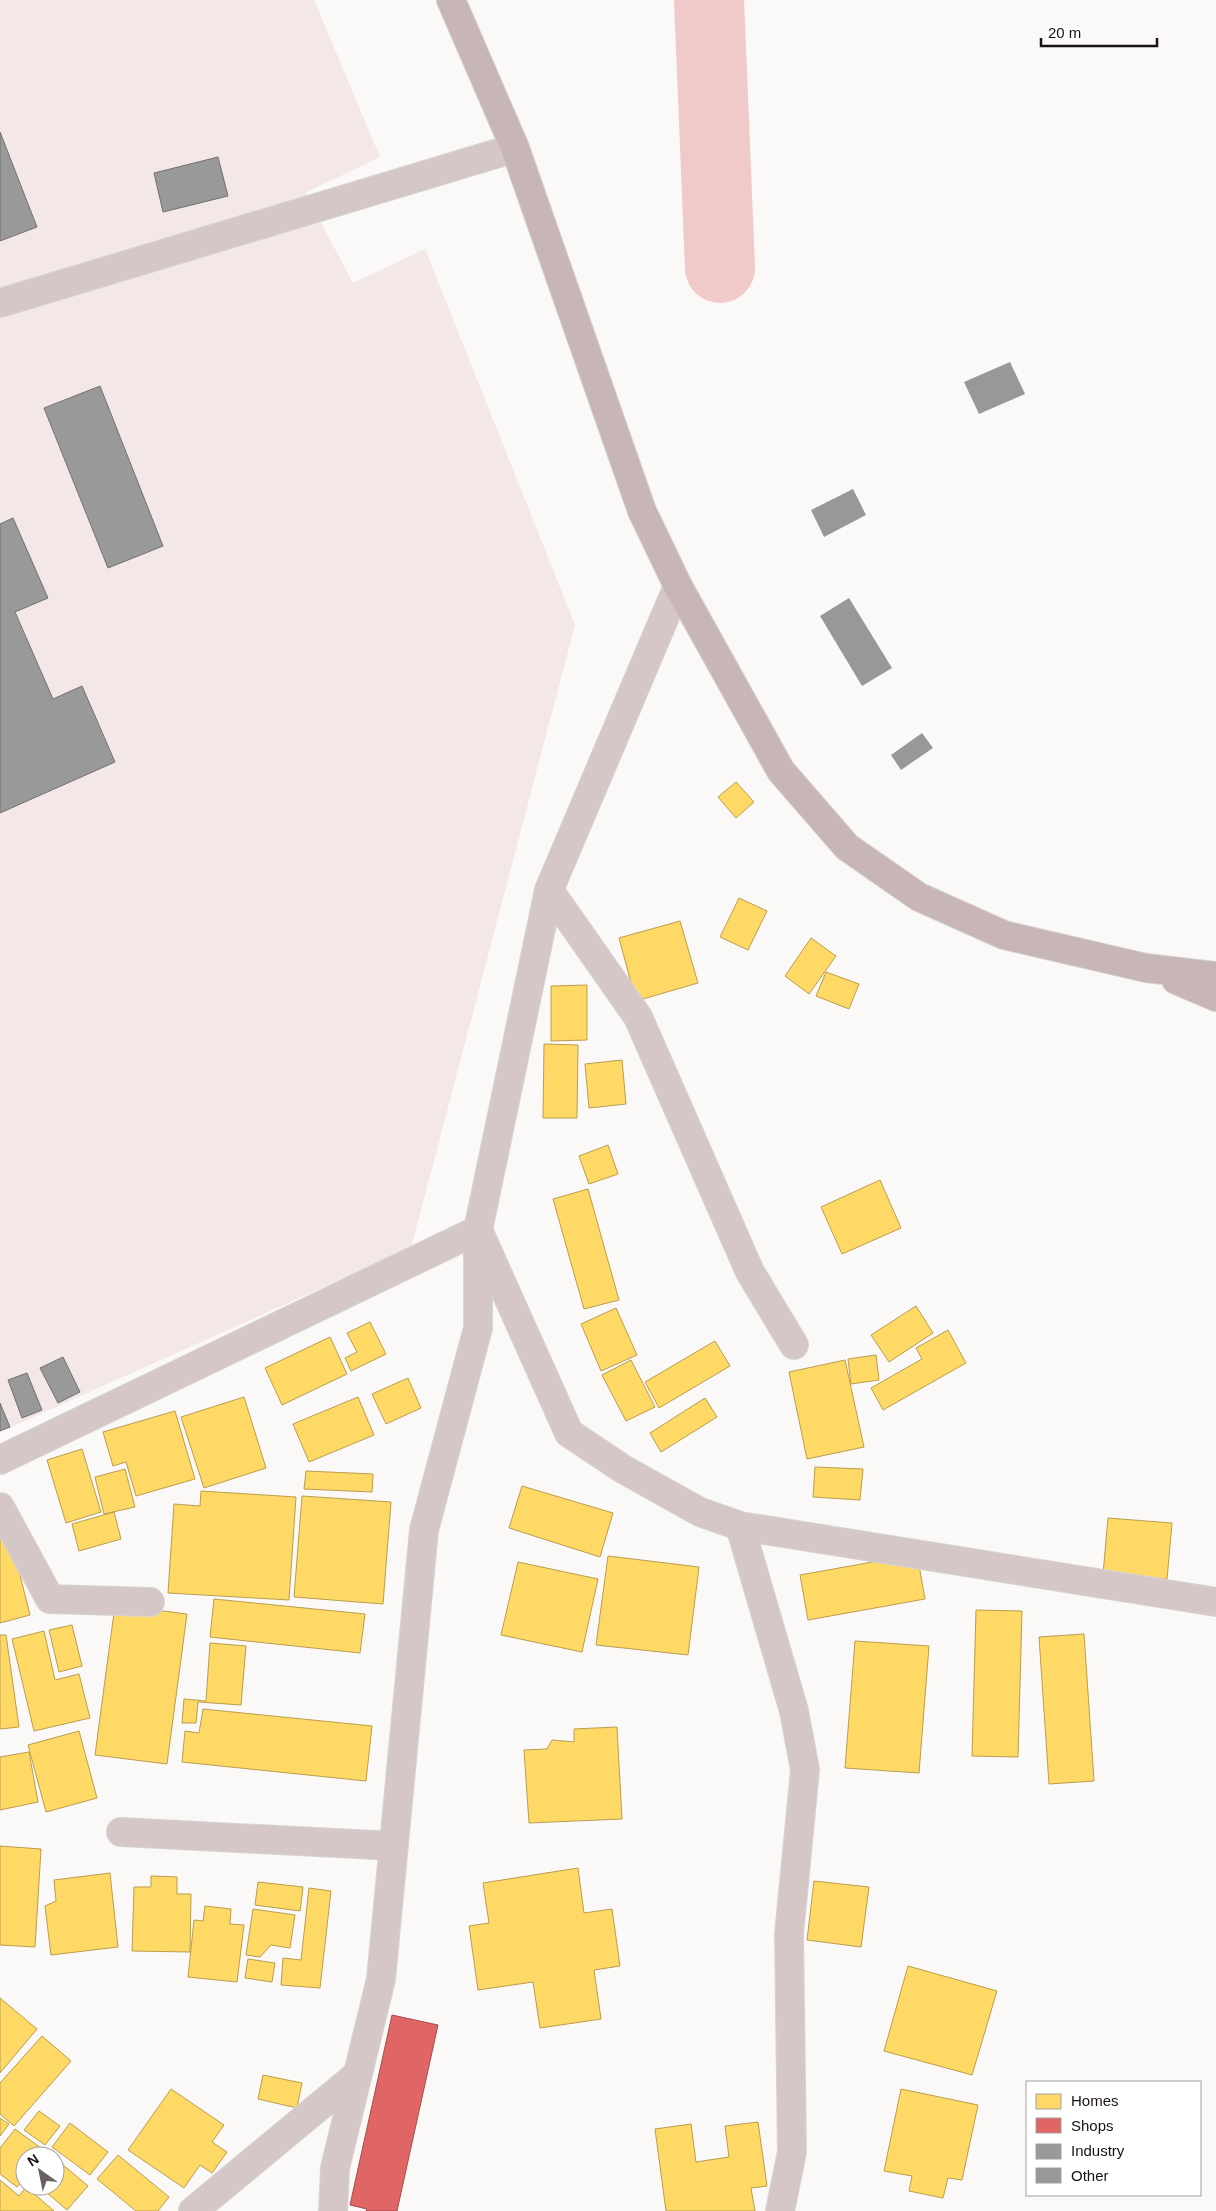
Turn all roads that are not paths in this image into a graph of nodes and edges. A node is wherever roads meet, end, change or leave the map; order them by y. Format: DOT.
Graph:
graph roads {
  1 [pos="451,0"];
  2 [pos="515,148"];
  3 [pos="0,303"];
  4 [pos="678,586"];
  5 [pos="549,890"];
  6 [pos="1146,968"];
  7 [pos="1216,976"];
  8 [pos="1216,997"];
  9 [pos="478,1230"];
  10 [pos="794,1345"];
  11 [pos="0,1460"];
  12 [pos="0,1507"];
  13 [pos="740,1526"];
  14 [pos="150,1602"];
  15 [pos="1216,1602"];
  16 [pos="121,1832"];
  17 [pos="394,1846"];
  18 [pos="357,2075"];
  19 [pos="193,2211"];
  20 [pos="333,2211"];
  21 [pos="780,2211"];
  1 -- 2 [label="main road"];
  2 -- 3 [label="street"];
  2 -- 4 [label="main road"];
  4 -- 5 [label="street"];
  4 -- 6 [label="main road"];
  5 -- 9 [label="street"];
  5 -- 10 [label="street"];
  6 -- 7 [label="main road"];
  6 -- 8 [label="main road"];
  9 -- 11 [label="street"];
  9 -- 13 [label="street"];
  9 -- 17 [label="street"];
  12 -- 14 [label="street"];
  13 -- 15 [label="street"];
  13 -- 21 [label="street"];
  16 -- 17 [label="street"];
  17 -- 18 [label="street"];
  18 -- 19 [label="street"];
  18 -- 20 [label="street"];
}
